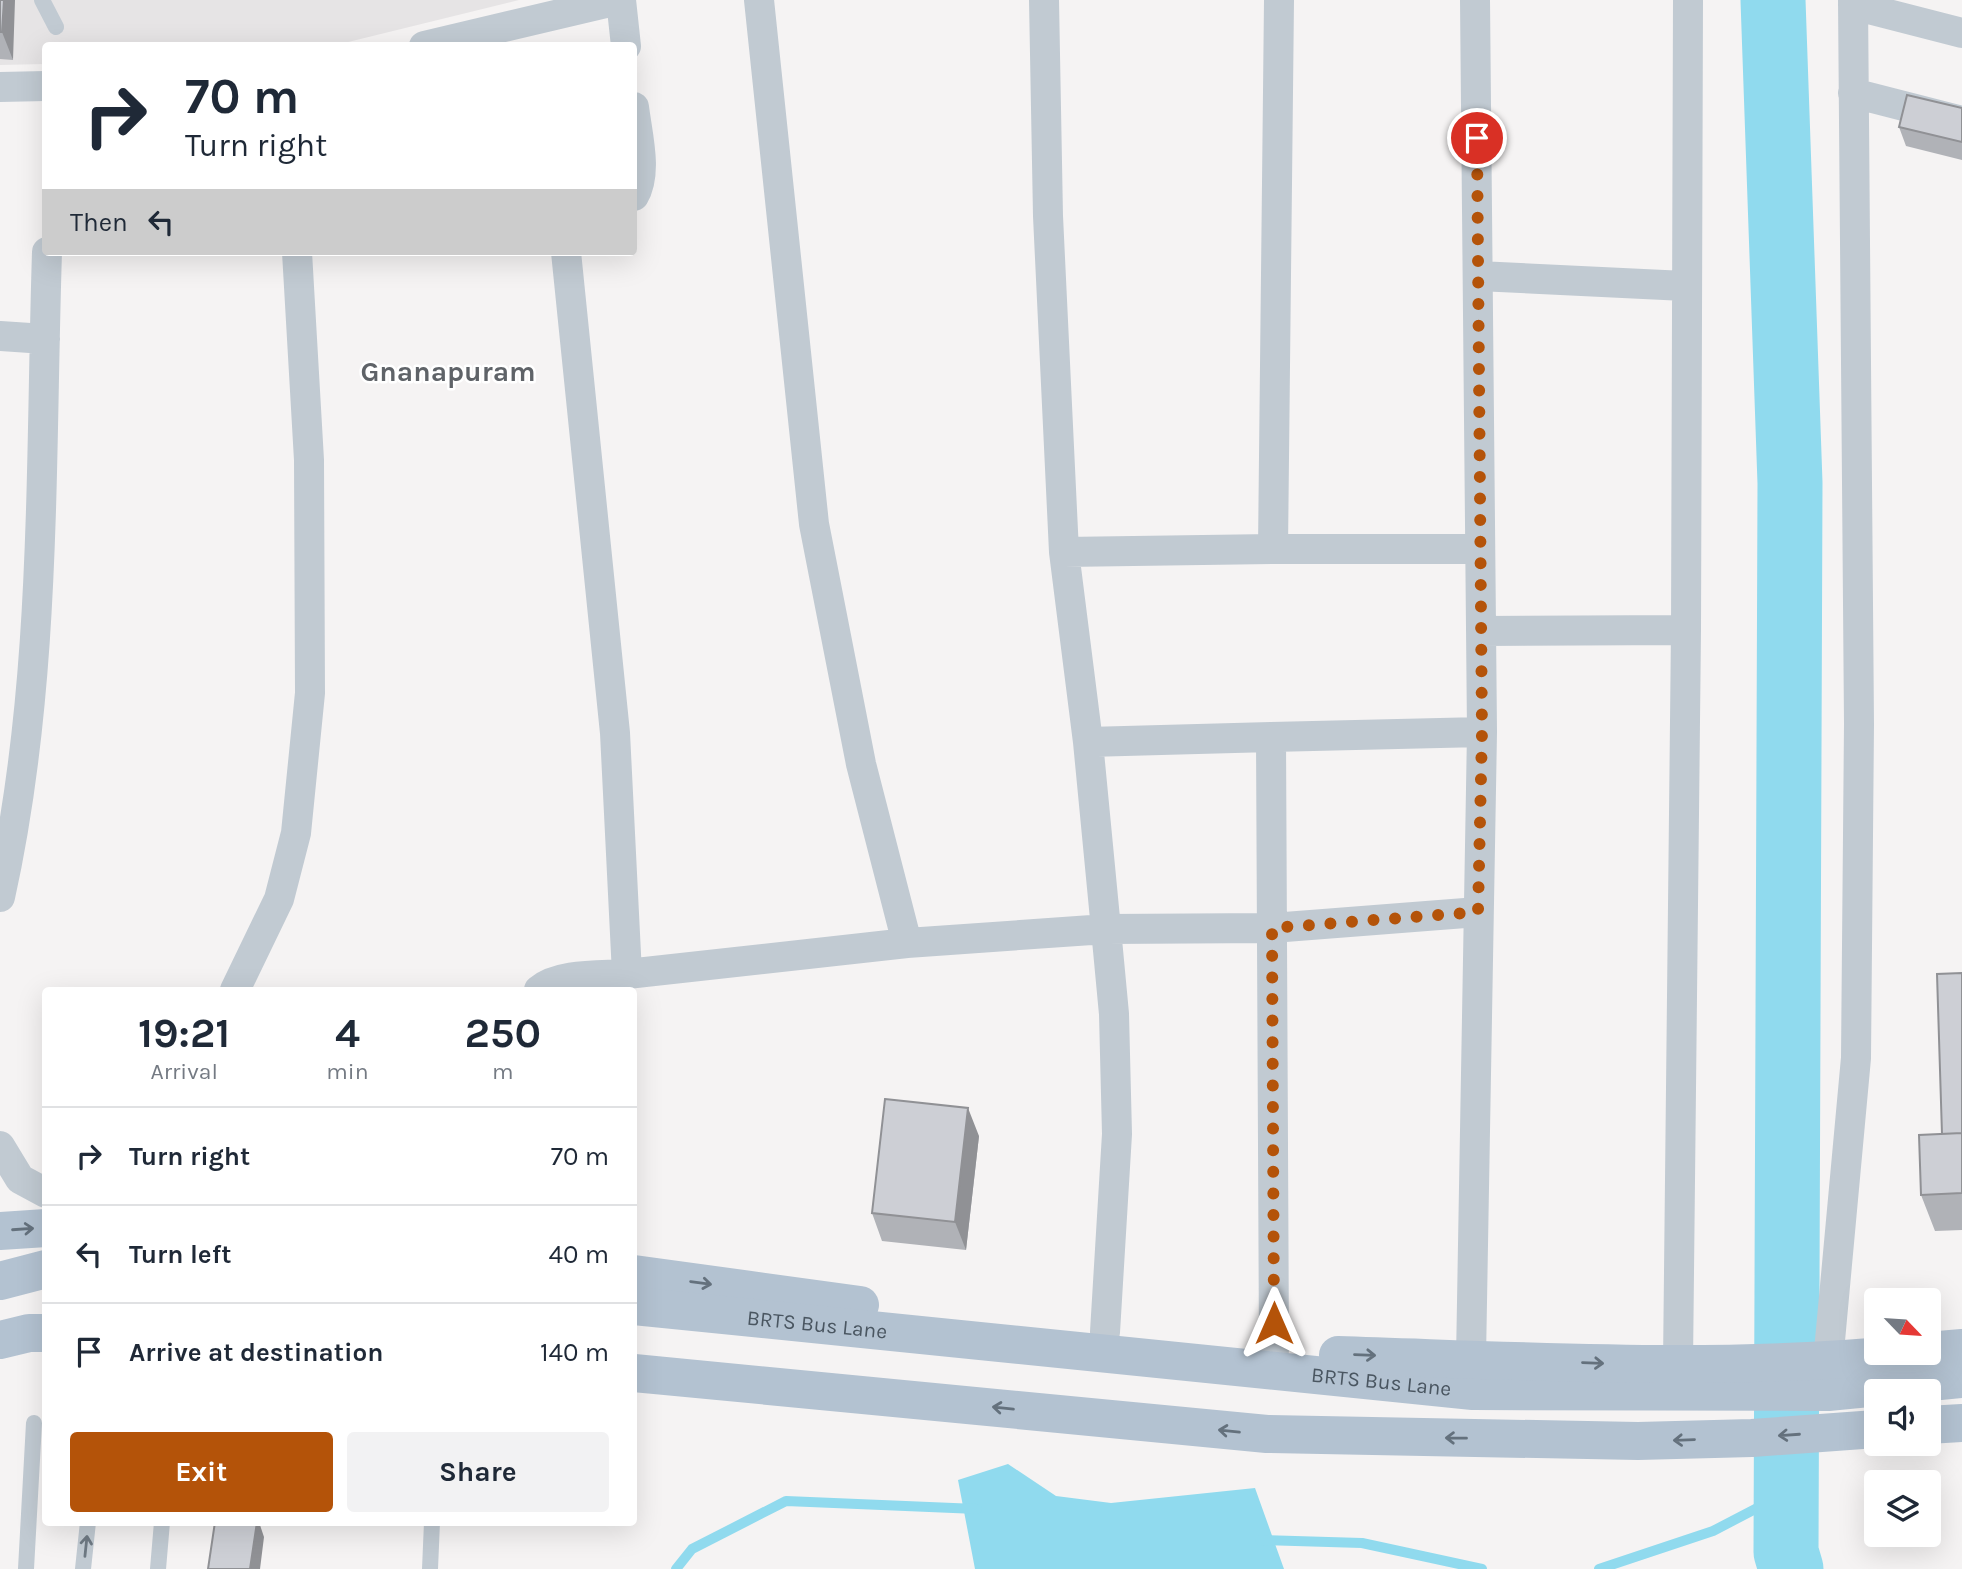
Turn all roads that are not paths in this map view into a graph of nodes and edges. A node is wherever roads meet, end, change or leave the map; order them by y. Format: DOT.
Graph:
graph roads {
  1 [pos="42,0"];
  2 [pos="620,0"];
  3 [pos="759,0"];
  4 [pos="1044,0"];
  5 [pos="1279,0"];
  6 [pos="1475,0"];
  7 [pos="1688,0"];
  8 [pos="1853,2"];
  9 [pos="56,27"];
  10 [pos="1962,33"];
  11 [pos="497,36"];
  12 [pos="453,42"];
  13 [pos="625,42"];
  14 [pos="42,86"];
  15 [pos="0,87"];
  16 [pos="1853,93"];
  17 [pos="1962,121"];
  18 [pos="637,133"];
  19 [pos="637,191"];
  20 [pos="47,256"];
  21 [pos="297,256"];
  22 [pos="566,256"];
  23 [pos="1478,276"];
  24 [pos="1685,286"];
  25 [pos="0,336"];
  26 [pos="45,339"];
  27 [pos="1273,549"];
  28 [pos="1480,549"];
  29 [pos="1064,552"];
  30 [pos="1686,630"];
  31 [pos="1481,631"];
  32 [pos="1482,732"];
  33 [pos="1271,737"];
  34 [pos="1088,742"];
  35 [pos="0,897"];
  36 [pos="1478,912"];
  37 [pos="1272,928"];
  38 [pos="1106,929"];
  39 [pos="906,943"];
  40 [pos="627,974"];
  41 [pos="236,987"];
  42 [pos="543,987"];
  43 [pos="0,1146"];
  44 [pos="42,1191"];
  45 [pos="42,1228"];
  46 [pos="0,1231"];
  47 [pos="42,1270"];
  48 [pos="637,1274"];
  49 [pos="0,1281"];
  50 [pos="637,1307"];
  51 [pos="1105,1332"];
  52 [pos="42,1333"];
  53 [pos="0,1340"];
  54 [pos="1962,1348"];
  55 [pos="1274,1350"];
  56 [pos="1941,1350"];
  57 [pos="1471,1359"];
  58 [pos="1678,1364"];
  59 [pos="1872,1365"];
  60 [pos="637,1373"];
  61 [pos="1828,1377"];
  62 [pos="1757,1378"];
  63 [pos="1962,1379"];
  64 [pos="34,1423"];
  65 [pos="1962,1423"];
  66 [pos="1941,1424"];
  67 [pos="1864,1430"];
  68 [pos="88,1526"];
  69 [pos="162,1526"];
  70 [pos="432,1526"];
  71 [pos="26,1569"];
  72 [pos="83,1569"];
  73 [pos="158,1569"];
  74 [pos="430,1569"];
  1 -- 9 [label="lane"];
  2 -- 11 [label="street"];
  2 -- 13 [label="street"];
  3 -- 39 [label="street"];
  4 -- 29 [label="street"];
  5 -- 27 [label="street"];
  6 -- 23 [label="street"];
  7 -- 24 [label="street"];
  8 -- 10 [label="street"];
  8 -- 16 [label="street"];
  11 -- 12 [label="street"];
  14 -- 15 [label="street"];
  16 -- 17 [label="street"];
  16 -- 61 [label="street"];
  18 -- 19 [label="street"];
  20 -- 26 [label="street"];
  21 -- 41 [label="street"];
  22 -- 40 [label="street"];
  23 -- 24 [label="street"];
  23 -- 28 [label="street"];
  24 -- 30 [label="street"];
  25 -- 26 [label="street"];
  26 -- 35 [label="street"];
  27 -- 28 [label="street"];
  27 -- 29 [label="street"];
  28 -- 31 [label="street"];
  29 -- 34 [label="street"];
  30 -- 31 [label="street"];
  30 -- 58 [label="street"];
  31 -- 32 [label="street"];
  32 -- 33 [label="street"];
  32 -- 36 [label="street"];
  33 -- 34 [label="street"];
  33 -- 37 [label="street"];
  34 -- 38 [label="street"];
  36 -- 37 [label="street"];
  36 -- 57 [label="street"];
  37 -- 38 [label="street"];
  37 -- 55 [label="street"];
  38 -- 39 [label="street"];
  38 -- 51 [label="street"];
  39 -- 40 [label="street"];
  40 -- 42 [label="street"];
  43 -- 44 [label="street"];
  46 -- 45 [label="main road, one-way"];
  47 -- 49 [label="main road"];
  48 -- 51 [label="main road, one-way"];
  50 -- 62 [label="main road, BRTS Bus Lane"];
  51 -- 55 [label="main road"];
  52 -- 53 [label="main road"];
  54 -- 56 [label="main road"];
  55 -- 57 [label="main road, one-way"];
  57 -- 58 [label="main road, one-way"];
  58 -- 62 [label="main road"];
  59 -- 61 [label="main road"];
  67 -- 60 [label="main road, one-way"];
  61 -- 62 [label="main road"];
  61 -- 63 [label="main road"];
  64 -- 71 [label="lane"];
  65 -- 66 [label="main road"];
  72 -- 68 [label="lane, one-way"];
  69 -- 73 [label="lane"];
  70 -- 74 [label="lane"];
}
